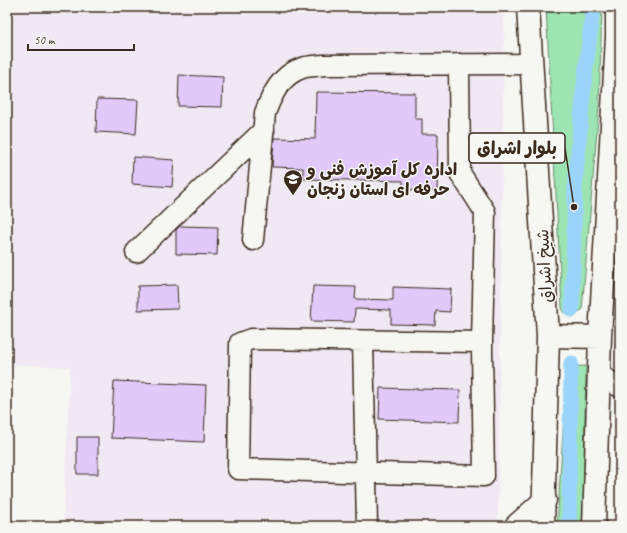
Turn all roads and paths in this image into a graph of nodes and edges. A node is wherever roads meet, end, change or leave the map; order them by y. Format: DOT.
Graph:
graph roads {
  1 [pos="528,7"];
  2 [pos="617,7"];
  3 [pos="459,64"];
  4 [pos="532,64"];
  5 [pos="264,130"];
  6 [pos="253,240"];
  7 [pos="136,252"];
  8 [pos="548,336"];
  9 [pos="600,336"];
  10 [pos="363,341"];
  11 [pos="482,342"];
  12 [pos="599,375"];
  13 [pos="620,387"];
  14 [pos="366,472"];
  15 [pos="545,500"];
  16 [pos="367,526"];
  17 [pos="516,526"];
  18 [pos="543,526"];
  19 [pos="594,526"];
  1 -- 4 [label="main road, شیخ اشراق"];
  2 -- 9 [label="main road"];
  3 -- 4 [label="lane"];
  3 -- 5 [label="lane"];
  3 -- 11 [label="lane"];
  4 -- 8 [label="main road, شیخ اشراق"];
  5 -- 6 [label="lane"];
  5 -- 7 [label="lane"];
  8 -- 9 [label="main road"];
  8 -- 15 [label="main road, شیخ اشراق"];
  9 -- 12 [label="main road"];
  10 -- 11 [label="lane"];
  10 -- 14 [label="lane"];
  10 -- 14 [label="lane"];
  11 -- 14 [label="lane"];
  12 -- 13 [label="lane"];
  12 -- 19 [label="main road"];
  14 -- 16 [label="lane"];
  15 -- 17 [label="main road"];
  15 -- 18 [label="main road, شیخ اشراق"];
}
